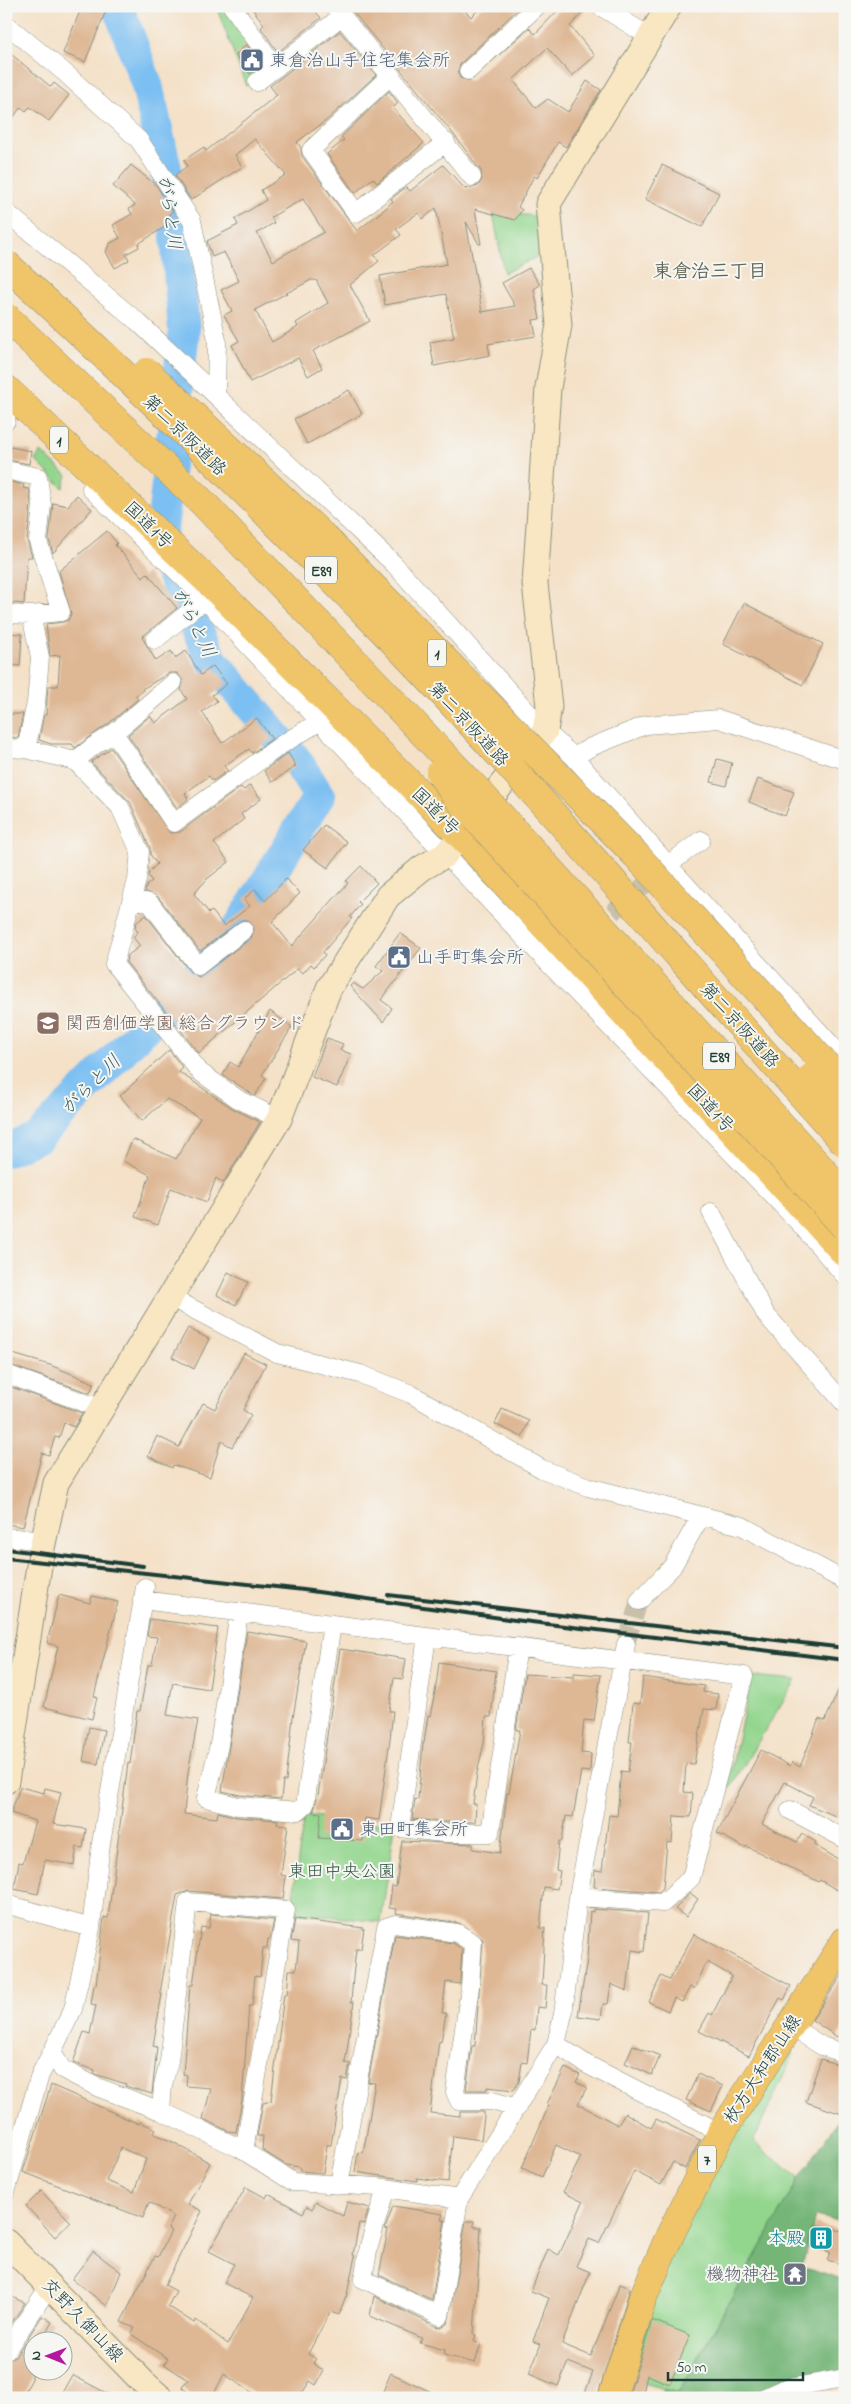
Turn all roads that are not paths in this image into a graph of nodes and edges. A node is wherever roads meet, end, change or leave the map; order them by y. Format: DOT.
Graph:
graph roads {
  1 [pos="232,6"];
  2 [pos="537,6"];
  3 [pos="669,6"];
  4 [pos="606,8"];
  5 [pos="338,11"];
  6 [pos="6,24"];
  7 [pos="650,37"];
  8 [pos="276,68"];
  9 [pos="468,71"];
  10 [pos="391,75"];
  11 [pos="257,82"];
  12 [pos="446,142"];
  13 [pos="472,177"];
  14 [pos="6,212"];
  15 [pos="6,242"];
  16 [pos="6,264"];
  17 [pos="6,317"];
  18 [pos="6,389"];
  19 [pos="216,395"];
  20 [pos="6,408"];
  21 [pos="6,421"];
  22 [pos="6,470"];
  23 [pos="209,593"];
  24 [pos="6,614"];
  25 [pos="31,615"];
  26 [pos="155,640"];
  27 [pos="361,668"];
  28 [pos="173,683"];
  29 [pos="319,722"];
  30 [pos="546,731"];
  31 [pos="114,733"];
  32 [pos="6,748"];
  33 [pos="26,749"];
  34 [pos="574,757"];
  35 [pos="845,760"];
  36 [pos="75,761"];
  37 [pos="504,763"];
  38 [pos="701,840"];
  39 [pos="453,845"];
  40 [pos="668,865"];
  41 [pos="132,899"];
  42 [pos="244,930"];
  43 [pos="845,1060"];
  44 [pos="845,1086"];
  45 [pos="845,1111"];
  46 [pos="279,1119"];
  47 [pos="845,1143"];
  48 [pos="845,1194"];
  49 [pos="711,1212"];
  50 [pos="845,1227"];
  51 [pos="845,1253"];
  52 [pos="845,1276"];
  53 [pos="170,1298"];
  54 [pos="6,1374"];
  55 [pos="845,1404"];
  56 [pos="102,1409"];
  57 [pos="701,1516"];
  58 [pos="6,1537"];
  59 [pos="45,1541"];
  60 [pos="845,1581"];
  61 [pos="639,1601"];
  62 [pos="239,1612"];
  63 [pos="332,1624"];
  64 [pos="427,1636"];
  65 [pos="518,1648"];
  66 [pos="624,1653"];
  67 [pos="6,1781"];
  68 [pos="790,1810"];
  69 [pos="845,1839"];
  70 [pos="578,1897"];
  71 [pos="6,1904"];
  72 [pos="91,1928"];
  73 [pos="845,1941"];
  74 [pos="790,2026"];
  75 [pos="556,2044"];
  76 [pos="52,2052"];
  77 [pos="845,2054"];
  78 [pos="517,2108"];
  79 [pos="161,2111"];
  80 [pos="720,2133"];
  81 [pos="244,2151"];
  82 [pos="339,2185"];
  83 [pos="386,2188"];
  84 [pos="6,2192"];
  85 [pos="459,2199"];
  86 [pos="6,2242"];
  87 [pos="50,2285"];
  88 [pos="6,2351"];
  89 [pos="845,2378"];
  90 [pos="161,2398"];
  91 [pos="612,2398"];
  92 [pos="763,2398"];
  1 -- 8 [label="street"];
  2 -- 9 [label="street"];
  3 -- 7 [label="street"];
  4 -- 7 [label="street"];
  5 -- 8 [label="street"];
  5 -- 10 [label="street"];
  6 -- 19 [label="street"];
  7 -- 30 [label="street"];
  8 -- 11 [label="street"];
  10 -- 12 [label="street"];
  10 -- 12 [label="street"];
  12 -- 13 [label="street"];
  14 -- 19 [label="street"];
  15 -- 44 [label="main road, 1, bridge"];
  16 -- 37 [label="main road, 第二京阪道路 / E89, bridge"];
  17 -- 27 [label="main road, 第二京阪道路 / E89, bridge"];
  18 -- 23 [label="main road, 国道1号 / 1"];
  19 -- 30 [label="street"];
  20 -- 21 [label="street"];
  20 -- 23 [label="street"];
  22 -- 25 [label="street"];
  23 -- 26 [label="street"];
  23 -- 29 [label="street"];
  23 -- 39 [label="main road, 国道1号 / 1"];
  24 -- 25 [label="street"];
  25 -- 33 [label="street"];
  27 -- 48 [label="main road, 第二京阪道路 / E89, bridge"];
  27 -- 50 [label="main road, bridge"];
  28 -- 31 [label="street"];
  29 -- 31 [label="street"];
  29 -- 39 [label="street"];
  30 -- 34 [label="street"];
  30 -- 39 [label="street"];
  31 -- 36 [label="street"];
  32 -- 33 [label="street"];
  33 -- 36 [label="street"];
  34 -- 35 [label="street"];
  34 -- 40 [label="street"];
  36 -- 41 [label="street"];
  37 -- 45 [label="main road, bridge"];
  37 -- 47 [label="main road, 第二京阪道路 / E89, bridge"];
  38 -- 40 [label="street"];
  39 -- 46 [label="street"];
  39 -- 51 [label="main road, 国道1号 / 1"];
  39 -- 52 [label="street"];
  40 -- 43 [label="street"];
  41 -- 42 [label="street"];
  41 -- 46 [label="street"];
  46 -- 53 [label="street"];
  49 -- 55 [label="street"];
  53 -- 56 [label="street"];
  53 -- 57 [label="street"];
  54 -- 56 [label="street"];
  56 -- 59 [label="street"];
  57 -- 60 [label="street"];
  57 -- 61 [label="street"];
  58 -- 59 [label="street"];
  59 -- 67 [label="street"];
  62 -- 63 [label="street"];
  62 -- 63 [label="street"];
  62 -- 72 [label="street"];
  63 -- 64 [label="street"];
  64 -- 65 [label="street"];
  64 -- 65 [label="street"];
  65 -- 66 [label="street"];
  66 -- 70 [label="street"];
  66 -- 70 [label="street"];
  68 -- 69 [label="street"];
  70 -- 75 [label="street"];
  71 -- 72 [label="street"];
  72 -- 76 [label="street"];
  73 -- 74 [label="main road, 枚方大和郡山線 / 7"];
  74 -- 77 [label="street"];
  74 -- 80 [label="main road, 枚方大和郡山線 / 7"];
  75 -- 78 [label="street"];
  75 -- 80 [label="street"];
  76 -- 79 [label="street"];
  76 -- 84 [label="street"];
  78 -- 82 [label="street"];
  78 -- 85 [label="street"];
  79 -- 81 [label="street"];
  79 -- 81 [label="street"];
  80 -- 91 [label="main road, 枚方大和郡山線 / 7"];
  81 -- 82 [label="street"];
  82 -- 83 [label="street"];
  83 -- 85 [label="street"];
  83 -- 85 [label="street"];
  86 -- 87 [label="street, 交野久御山線"];
  87 -- 88 [label="street"];
  87 -- 90 [label="street, 交野久御山線"];
  89 -- 92 [label="street"];
}
